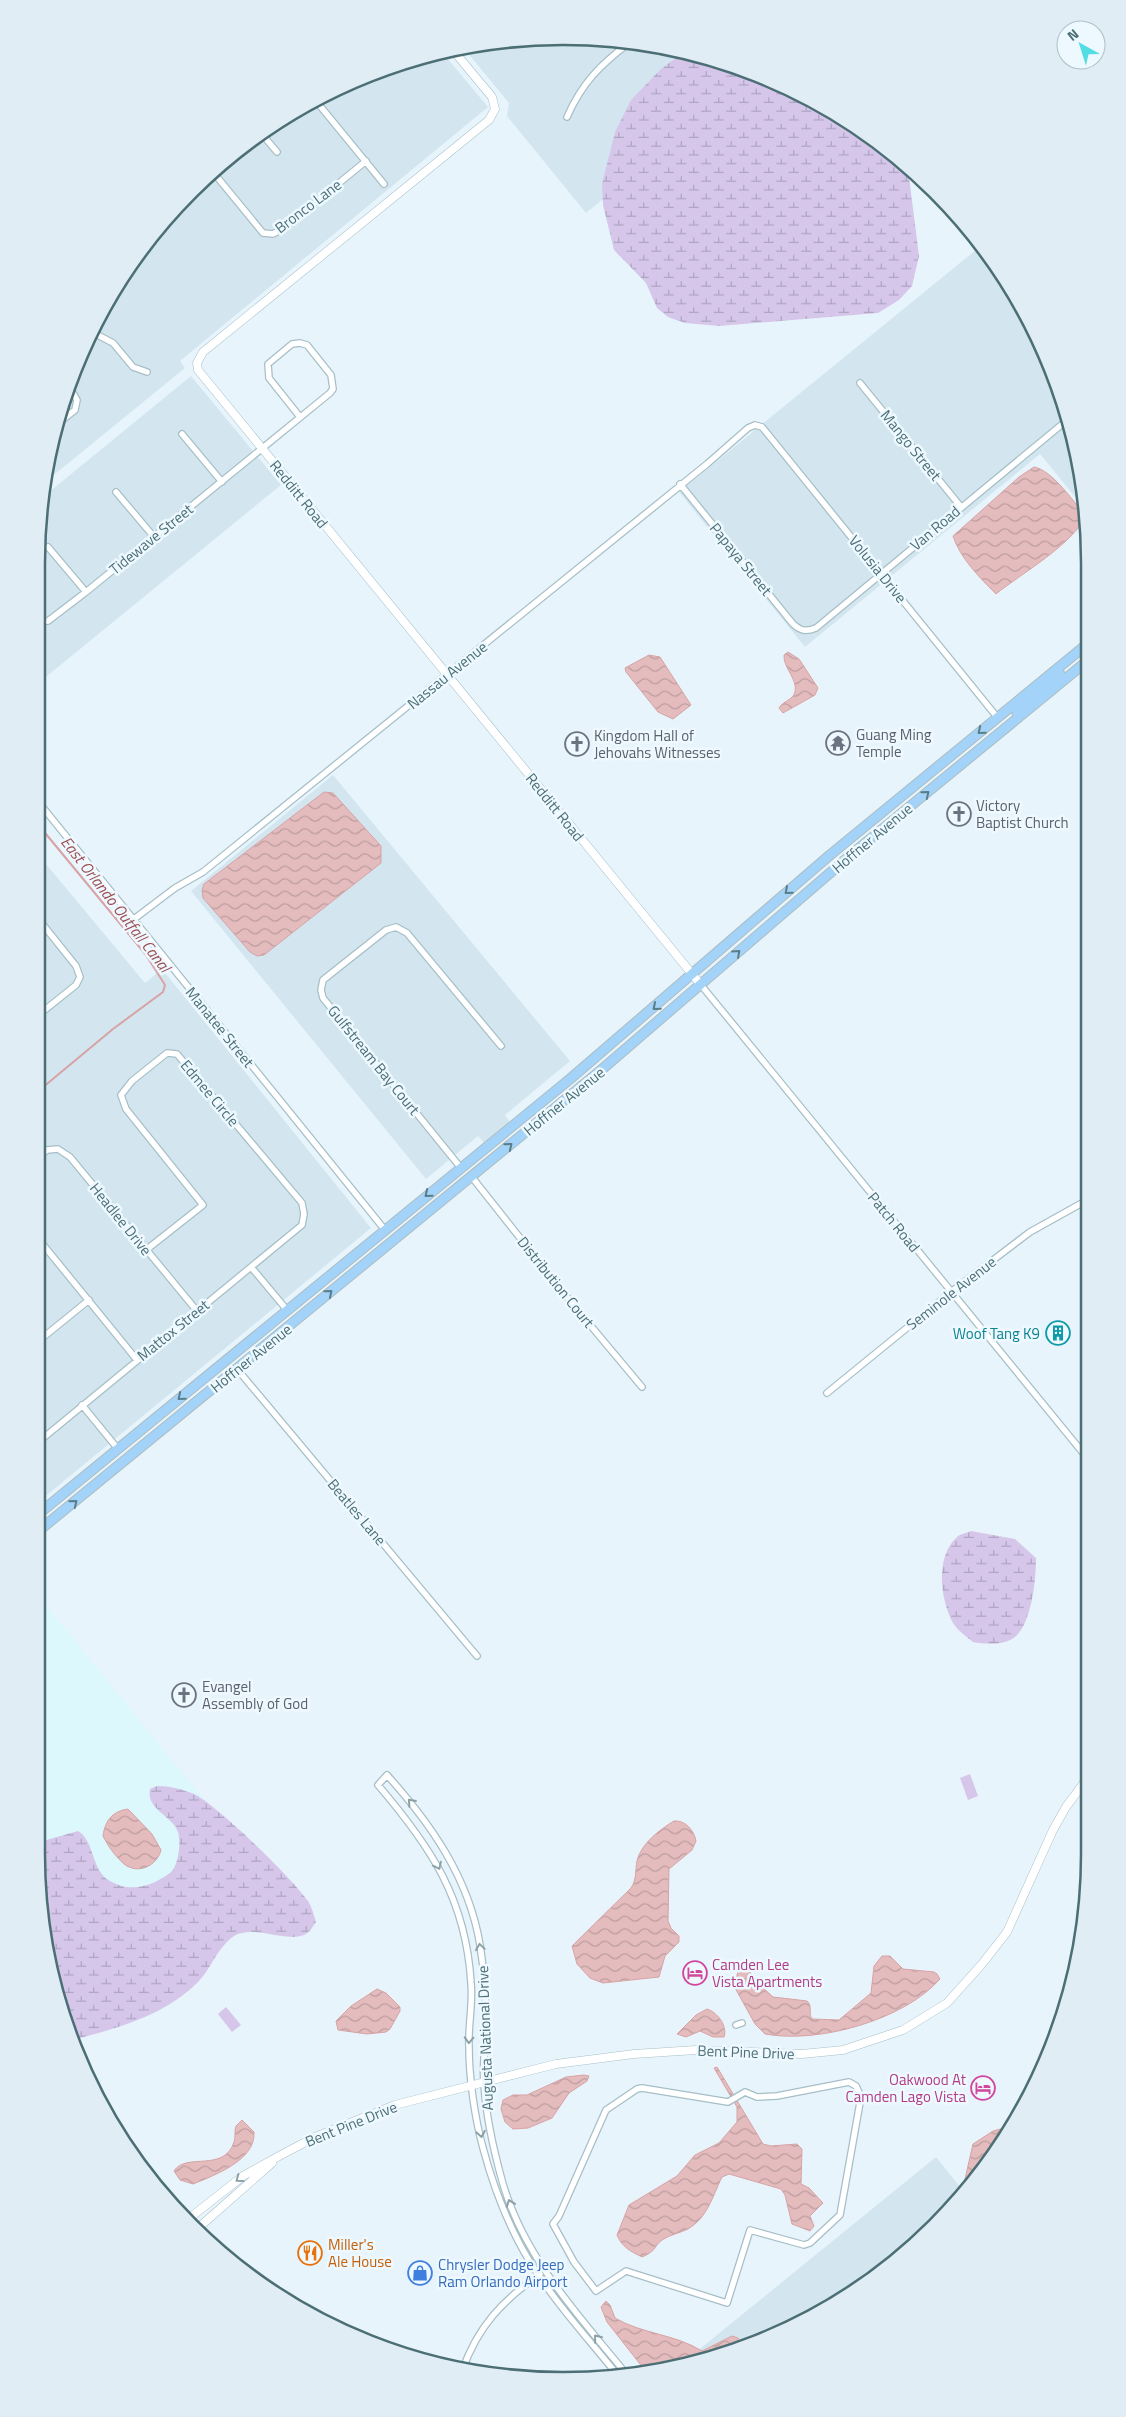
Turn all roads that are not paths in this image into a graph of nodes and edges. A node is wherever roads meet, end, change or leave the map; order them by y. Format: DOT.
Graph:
graph roads {
  1 [pos="623,48"];
  2 [pos="458,56"];
  3 [pos="320,106"];
  4 [pos="567,117"];
  5 [pos="266,139"];
  6 [pos="277,152"];
  7 [pos="366,161"];
  8 [pos="217,177"];
  9 [pos="384,184"];
  10 [pos="98,335"];
  11 [pos="146,372"];
  12 [pos="860,383"];
  13 [pos="73,393"];
  14 [pos="66,417"];
  15 [pos="300,417"];
  16 [pos="1062,424"];
  17 [pos="754,425"];
  18 [pos="182,434"];
  19 [pos="262,449"];
  20 [pos="222,482"];
  21 [pos="680,484"];
  22 [pos="116,492"];
  23 [pos="961,507"];
  24 [pos="154,537"];
  25 [pos="48,547"];
  26 [pos="881,574"];
  27 [pos="86,592"];
  28 [pos="45,621"];
  29 [pos="803,631"];
  30 [pos="1081,649"];
  31 [pos="1071,657"];
  32 [pos="1081,666"];
  33 [pos="448,675"];
  34 [pos="998,718"];
  35 [pos="1018,718"];
  36 [pos="957,769"];
  37 [pos="909,790"];
  38 [pos="45,810"];
  39 [pos="882,829"];
  40 [pos="838,849"];
  41 [pos="810,890"];
  42 [pos="134,919"];
  43 [pos="45,927"];
  44 [pos="692,975"];
  45 [pos="701,985"];
  46 [pos="45,1010"];
  47 [pos="501,1046"];
  48 [pos="493,1142"];
  49 [pos="45,1152"];
  50 [pos="461,1168"];
  51 [pos="471,1176"];
  52 [pos="1081,1204"];
  53 [pos="434,1207"];
  54 [pos="304,1214"];
  55 [pos="385,1230"];
  56 [pos="45,1247"];
  57 [pos="146,1250"];
  58 [pos="358,1252"];
  59 [pos="251,1267"];
  60 [pos="951,1292"];
  61 [pos="89,1300"];
  62 [pos="287,1310"];
  63 [pos="308,1310"];
  64 [pos="197,1311"];
  65 [pos="45,1336"];
  66 [pos="137,1360"];
  67 [pos="238,1369"];
  68 [pos="642,1387"];
  69 [pos="827,1393"];
  70 [pos="82,1405"];
  71 [pos="45,1436"];
  72 [pos="118,1449"];
  73 [pos="1081,1450"];
  74 [pos="45,1509"];
  75 [pos="45,1527"];
  76 [pos="477,1656"];
  77 [pos="1081,1787"];
  78 [pos="465,1892"];
  79 [pos="452,1896"];
  80 [pos="483,2083"];
  81 [pos="472,2086"];
  82 [pos="739,2096"];
  83 [pos="280,2155"];
  84 [pos="193,2216"];
  85 [pos="202,2225"];
  86 [pos="544,2272"];
  87 [pos="538,2275"];
  88 [pos="465,2363"];
  89 [pos="622,2369"];
  90 [pos="613,2370"];
  1 -- 4 [label="street"];
  2 -- 19 [label="street, Redditt Road"];
  3 -- 7 [label="street"];
  5 -- 6 [label="street"];
  7 -- 8 [label="street, Bronco Lane"];
  7 -- 9 [label="street"];
  10 -- 11 [label="street"];
  12 -- 23 [label="street, Mango Street"];
  13 -- 14 [label="street"];
  15 -- 15 [label="street"];
  15 -- 19 [label="street, Tidewave Street"];
  16 -- 23 [label="street, Van Road"];
  17 -- 21 [label="street, Nassau Avenue"];
  17 -- 26 [label="street, Volusia Drive"];
  18 -- 20 [label="street"];
  19 -- 20 [label="street, Tidewave Street"];
  19 -- 33 [label="street, Redditt Road"];
  20 -- 24 [label="street, Tidewave Street"];
  21 -- 29 [label="street, Papaya Street"];
  21 -- 33 [label="street, Nassau Avenue"];
  22 -- 24 [label="street"];
  23 -- 26 [label="street, Van Road"];
  24 -- 27 [label="street, Tidewave Street"];
  25 -- 27 [label="street"];
  26 -- 29 [label="street, Van Road"];
  26 -- 34 [label="street, Volusia Drive"];
  27 -- 28 [label="street, Tidewave Street"];
  30 -- 31 [label="main road, Hoffner Avenue"];
  31 -- 34 [label="main road, Hoffner Avenue"];
  31 -- 35 [label="main road"];
  32 -- 35 [label="main road, Hoffner Avenue"];
  33 -- 42 [label="street, Nassau Avenue"];
  33 -- 44 [label="street, Redditt Road"];
  34 -- 36 [label="main road"];
  34 -- 37 [label="main road, Hoffner Avenue, one-way"];
  35 -- 36 [label="main road, Hoffner Avenue"];
  39 -- 36 [label="main road, Hoffner Avenue, one-way"];
  37 -- 39 [label="main road"];
  37 -- 40 [label="main road, Hoffner Avenue"];
  38 -- 42 [label="street, Manatee Street"];
  39 -- 41 [label="main road, Hoffner Avenue"];
  40 -- 41 [label="main road"];
  40 -- 44 [label="main road, Hoffner Avenue, one-way"];
  45 -- 41 [label="main road, Hoffner Avenue, one-way"];
  42 -- 55 [label="street, Manatee Street"];
  43 -- 46 [label="street"];
  44 -- 45 [label="street, Redditt Road"];
  44 -- 48 [label="main road, Hoffner Avenue, one-way"];
  51 -- 45 [label="main road, Hoffner Avenue, one-way"];
  45 -- 60 [label="street, Patch Road"];
  47 -- 50 [label="street, Gulfstream Bay Court"];
  48 -- 50 [label="main road, Hoffner Avenue"];
  48 -- 51 [label="main road"];
  49 -- 57 [label="street, Headlee Drive"];
  50 -- 53 [label="main road"];
  50 -- 55 [label="main road, Hoffner Avenue, one-way"];
  51 -- 53 [label="main road, Hoffner Avenue"];
  51 -- 68 [label="street, Distribution Court"];
  52 -- 60 [label="street, Seminole Avenue"];
  63 -- 53 [label="main road, Hoffner Avenue, one-way"];
  54 -- 57 [label="street, Edmee Circle"];
  54 -- 59 [label="street, Mattox Street"];
  55 -- 58 [label="main road, Hoffner Avenue"];
  56 -- 61 [label="street"];
  57 -- 64 [label="street, Headlee Drive"];
  58 -- 62 [label="main road, Hoffner Avenue"];
  58 -- 63 [label="main road"];
  59 -- 62 [label="street"];
  59 -- 64 [label="street, Mattox Street"];
  60 -- 69 [label="street, Seminole Avenue"];
  60 -- 73 [label="street, Patch Road"];
  61 -- 65 [label="street"];
  61 -- 66 [label="street"];
  62 -- 67 [label="main road"];
  62 -- 72 [label="main road, Hoffner Avenue, one-way"];
  63 -- 67 [label="main road, Hoffner Avenue"];
  64 -- 66 [label="street, Mattox Street"];
  66 -- 70 [label="street, Mattox Street"];
  75 -- 67 [label="main road, Hoffner Avenue, one-way"];
  67 -- 76 [label="street, Beatles Lane"];
  70 -- 71 [label="street, Mattox Street"];
  70 -- 72 [label="street"];
  72 -- 74 [label="main road, Hoffner Avenue"];
  77 -- 80 [label="street, Bent Pine Drive"];
  78 -- 79 [label="street"];
  78 -- 79 [label="street, Augusta National Drive, one-way"];
  80 -- 78 [label="street, Augusta National Drive, one-way"];
  79 -- 81 [label="street, Augusta National Drive, one-way"];
  80 -- 81 [label="street, Bent Pine Drive"];
  86 -- 80 [label="street, Augusta National Drive, one-way"];
  81 -- 83 [label="street, Bent Pine Drive"];
  81 -- 87 [label="street, Augusta National Drive, one-way"];
  82 -- 82 [label="street"];
  83 -- 84 [label="street, Bent Pine Drive, one-way"];
  83 -- 85 [label="street, Bent Pine Drive"];
  86 -- 87 [label="street"];
  89 -- 86 [label="street, Augusta National Drive, one-way"];
  87 -- 88 [label="street"];
  87 -- 90 [label="street, Augusta National Drive"];
}
